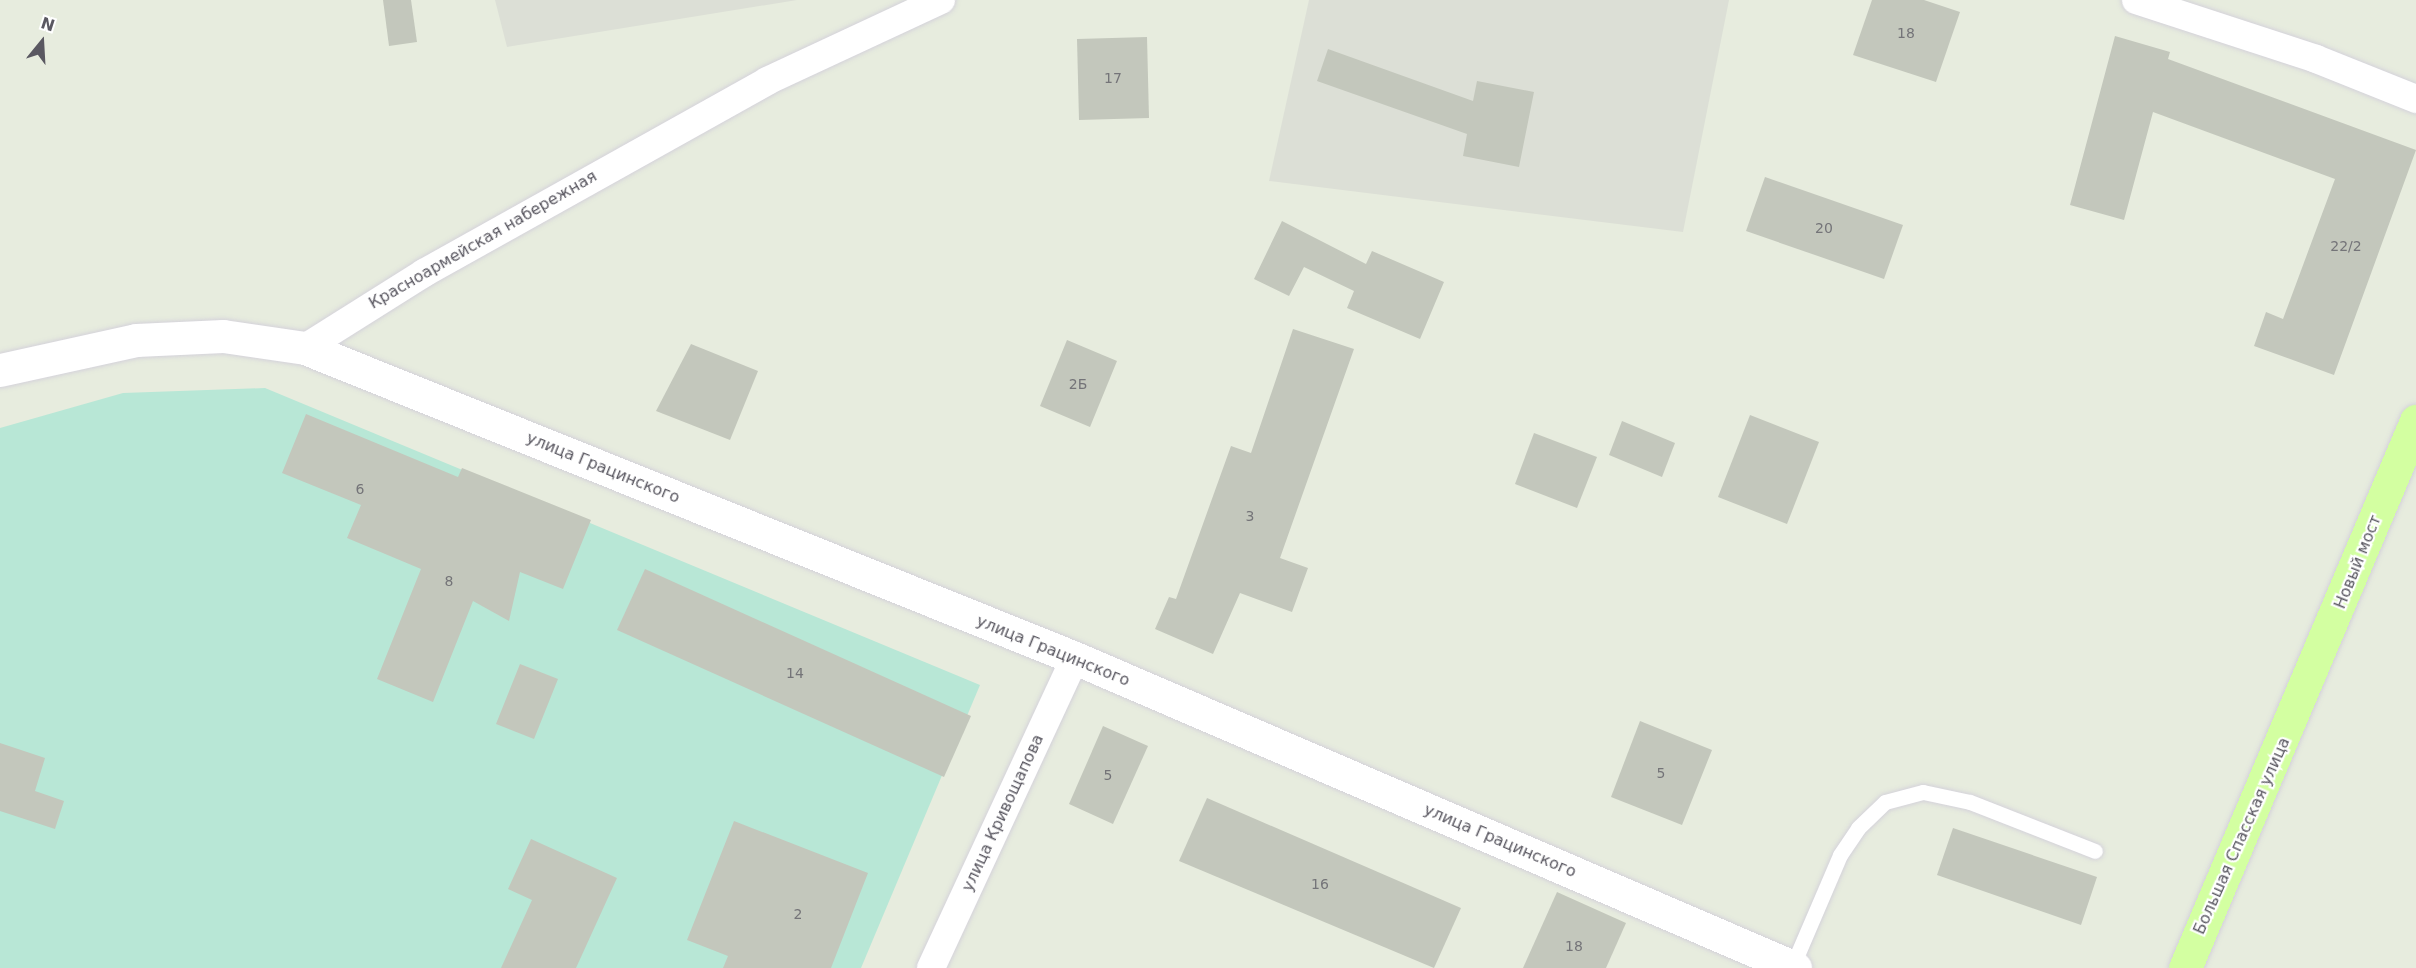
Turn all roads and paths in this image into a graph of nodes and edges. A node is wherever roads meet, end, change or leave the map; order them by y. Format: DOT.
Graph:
graph roads {
  1 [pos="941,0"];
  2 [pos="2136,0"];
  3 [pos="2416,99"];
  4 [pos="305,348"];
  5 [pos="0,370"];
  6 [pos="2416,421"];
  7 [pos="1075,658"];
  8 [pos="2300,704"];
  9 [pos="2095,851"];
  10 [pos="1794,967"];
  11 [pos="931,968"];
  12 [pos="2185,968"];
  1 -- 4 [label="street, Красноармейская набережная"];
  2 -- 3 [label="street"];
  4 -- 5 [label="street"];
  4 -- 7 [label="street, улица Грацинского"];
  6 -- 8 [label="main road, Новый мост"];
  7 -- 10 [label="street, улица Грацинского"];
  7 -- 11 [label="street, улица Кривощапова"];
  8 -- 12 [label="main road, Большая Спасская улица"];
  9 -- 10 [label="lane"];
}
